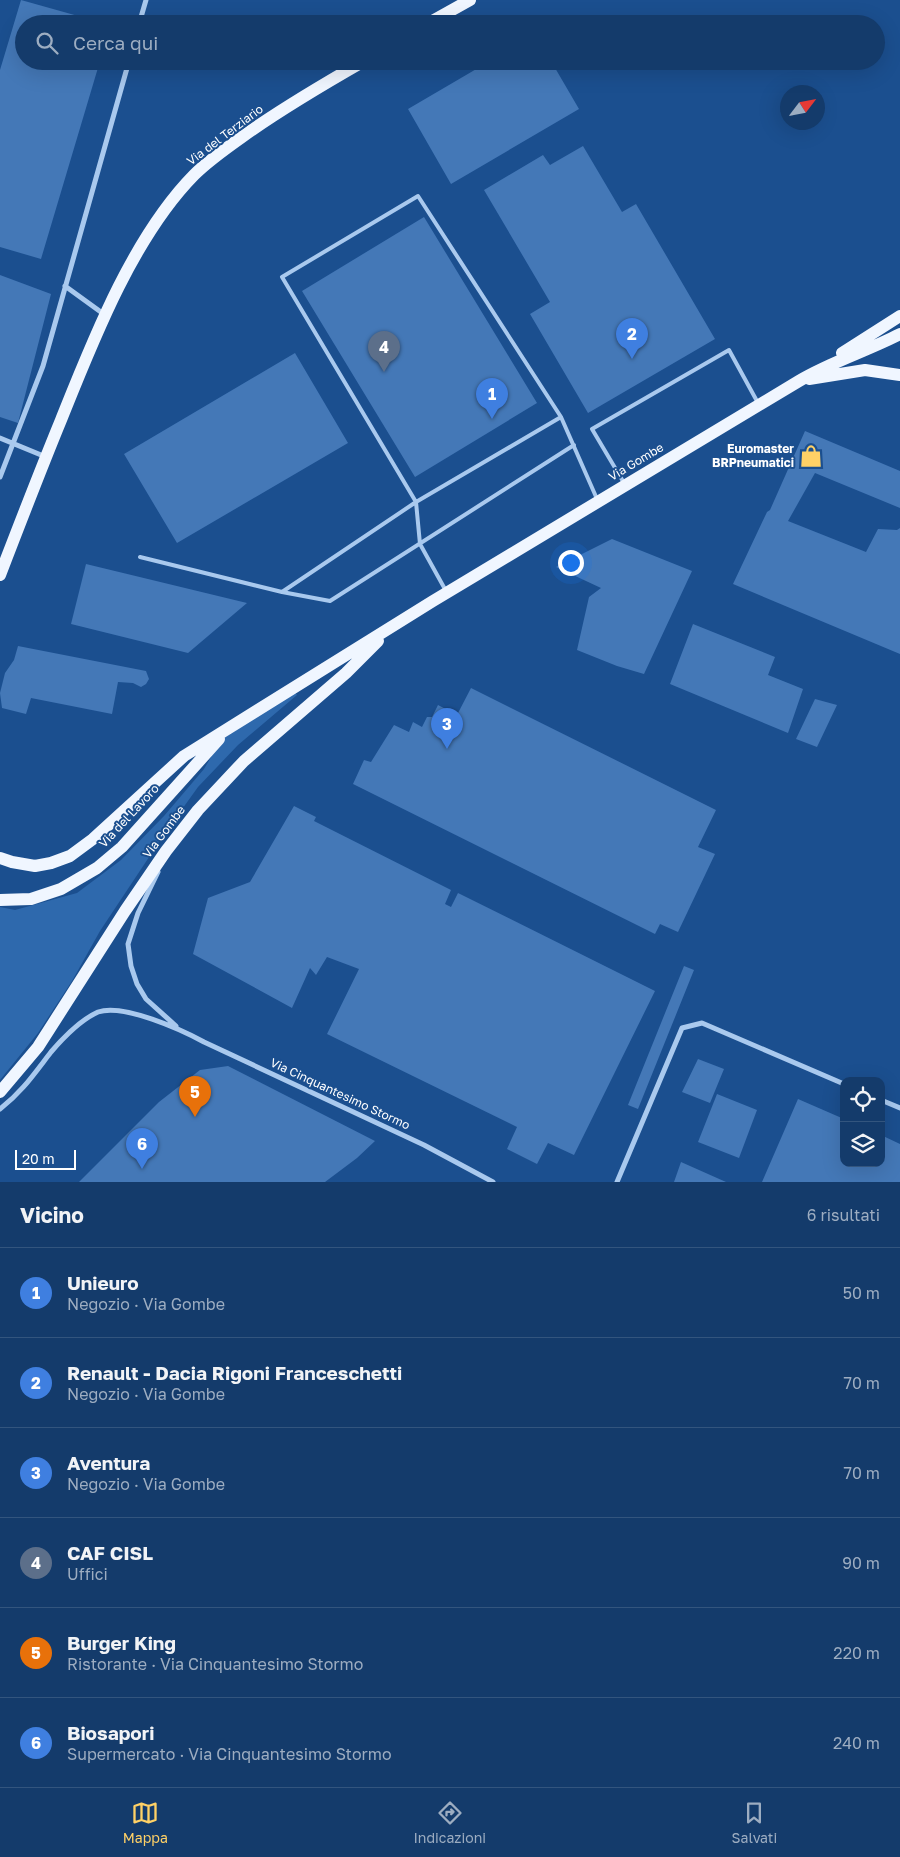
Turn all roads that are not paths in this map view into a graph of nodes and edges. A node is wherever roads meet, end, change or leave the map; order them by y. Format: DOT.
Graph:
graph roads {
  1 [pos="146,0"];
  2 [pos="458,0"];
  3 [pos="470,0"];
  4 [pos="142,15"];
  5 [pos="439,15"];
  6 [pos="443,15"];
  7 [pos="126,70"];
  8 [pos="349,70"];
  9 [pos="65,286"];
  10 [pos="105,315"];
  11 [pos="900,316"];
  12 [pos="900,334"];
  13 [pos="822,368"];
  14 [pos="900,375"];
  15 [pos="799,381"];
  16 [pos="759,405"];
  17 [pos="561,417"];
  18 [pos="0,438"];
  19 [pos="13,444"];
  20 [pos="574,445"];
  21 [pos="46,457"];
  22 [pos="0,477"];
  23 [pos="625,485"];
  24 [pos="598,501"];
  25 [pos="416,502"];
  26 [pos="420,544"];
  27 [pos="140,557"];
  28 [pos="0,575"];
  29 [pos="282,592"];
  30 [pos="446,592"];
  31 [pos="394,626"];
  32 [pos="231,726"];
  33 [pos="166,851"];
  34 [pos="0,858"];
  35 [pos="0,900"];
  36 [pos="178,1028"];
  37 [pos="840,1082"];
  38 [pos="0,1092"];
  39 [pos="885,1102"];
  40 [pos="900,1108"];
  41 [pos="0,1109"];
  42 [pos="493,1182"];
  43 [pos="617,1182"];
  1 -- 4 [label="street"];
  2 -- 5 [label="street"];
  3 -- 6 [label="main road"];
  7 -- 9 [label="street"];
  8 -- 10 [label="main road, Via del Terziario"];
  9 -- 10 [label="street"];
  9 -- 19 [label="street"];
  10 -- 21 [label="main road, Via del Terziario"];
  11 -- 13 [label="main road"];
  12 -- 13 [label="main road, Via Gombe"];
  13 -- 15 [label="main road, Via Gombe"];
  14 -- 15 [label="main road"];
  15 -- 16 [label="main road, Via Gombe"];
  16 -- 23 [label="main road, Via Gombe"];
  16 -- 23 [label="lane"];
  17 -- 20 [label="lane"];
  17 -- 25 [label="lane"];
  17 -- 25 [label="lane"];
  18 -- 19 [label="street"];
  19 -- 21 [label="street"];
  19 -- 22 [label="street"];
  20 -- 24 [label="lane"];
  20 -- 26 [label="lane"];
  21 -- 28 [label="main road, Via del Terziario"];
  23 -- 24 [label="main road, Via Gombe"];
  24 -- 30 [label="main road, Via Gombe"];
  25 -- 26 [label="lane"];
  25 -- 29 [label="lane"];
  26 -- 29 [label="lane"];
  26 -- 30 [label="lane"];
  27 -- 29 [label="lane"];
  30 -- 31 [label="main road, Via Gombe"];
  31 -- 32 [label="main road, Via Gombe"];
  31 -- 33 [label="main road, Via Gombe"];
  32 -- 34 [label="main road, Via Gombe"];
  32 -- 35 [label="main road, Via del Lavoro"];
  33 -- 36 [label="street, Via Cinquantesimo Stormo"];
  33 -- 38 [label="main road, Via Gombe"];
  36 -- 41 [label="street, Via Cinquantesimo Stormo"];
  36 -- 42 [label="street, Via Cinquantesimo Stormo"];
  37 -- 43 [label="street"];
  39 -- 40 [label="street"];
}
